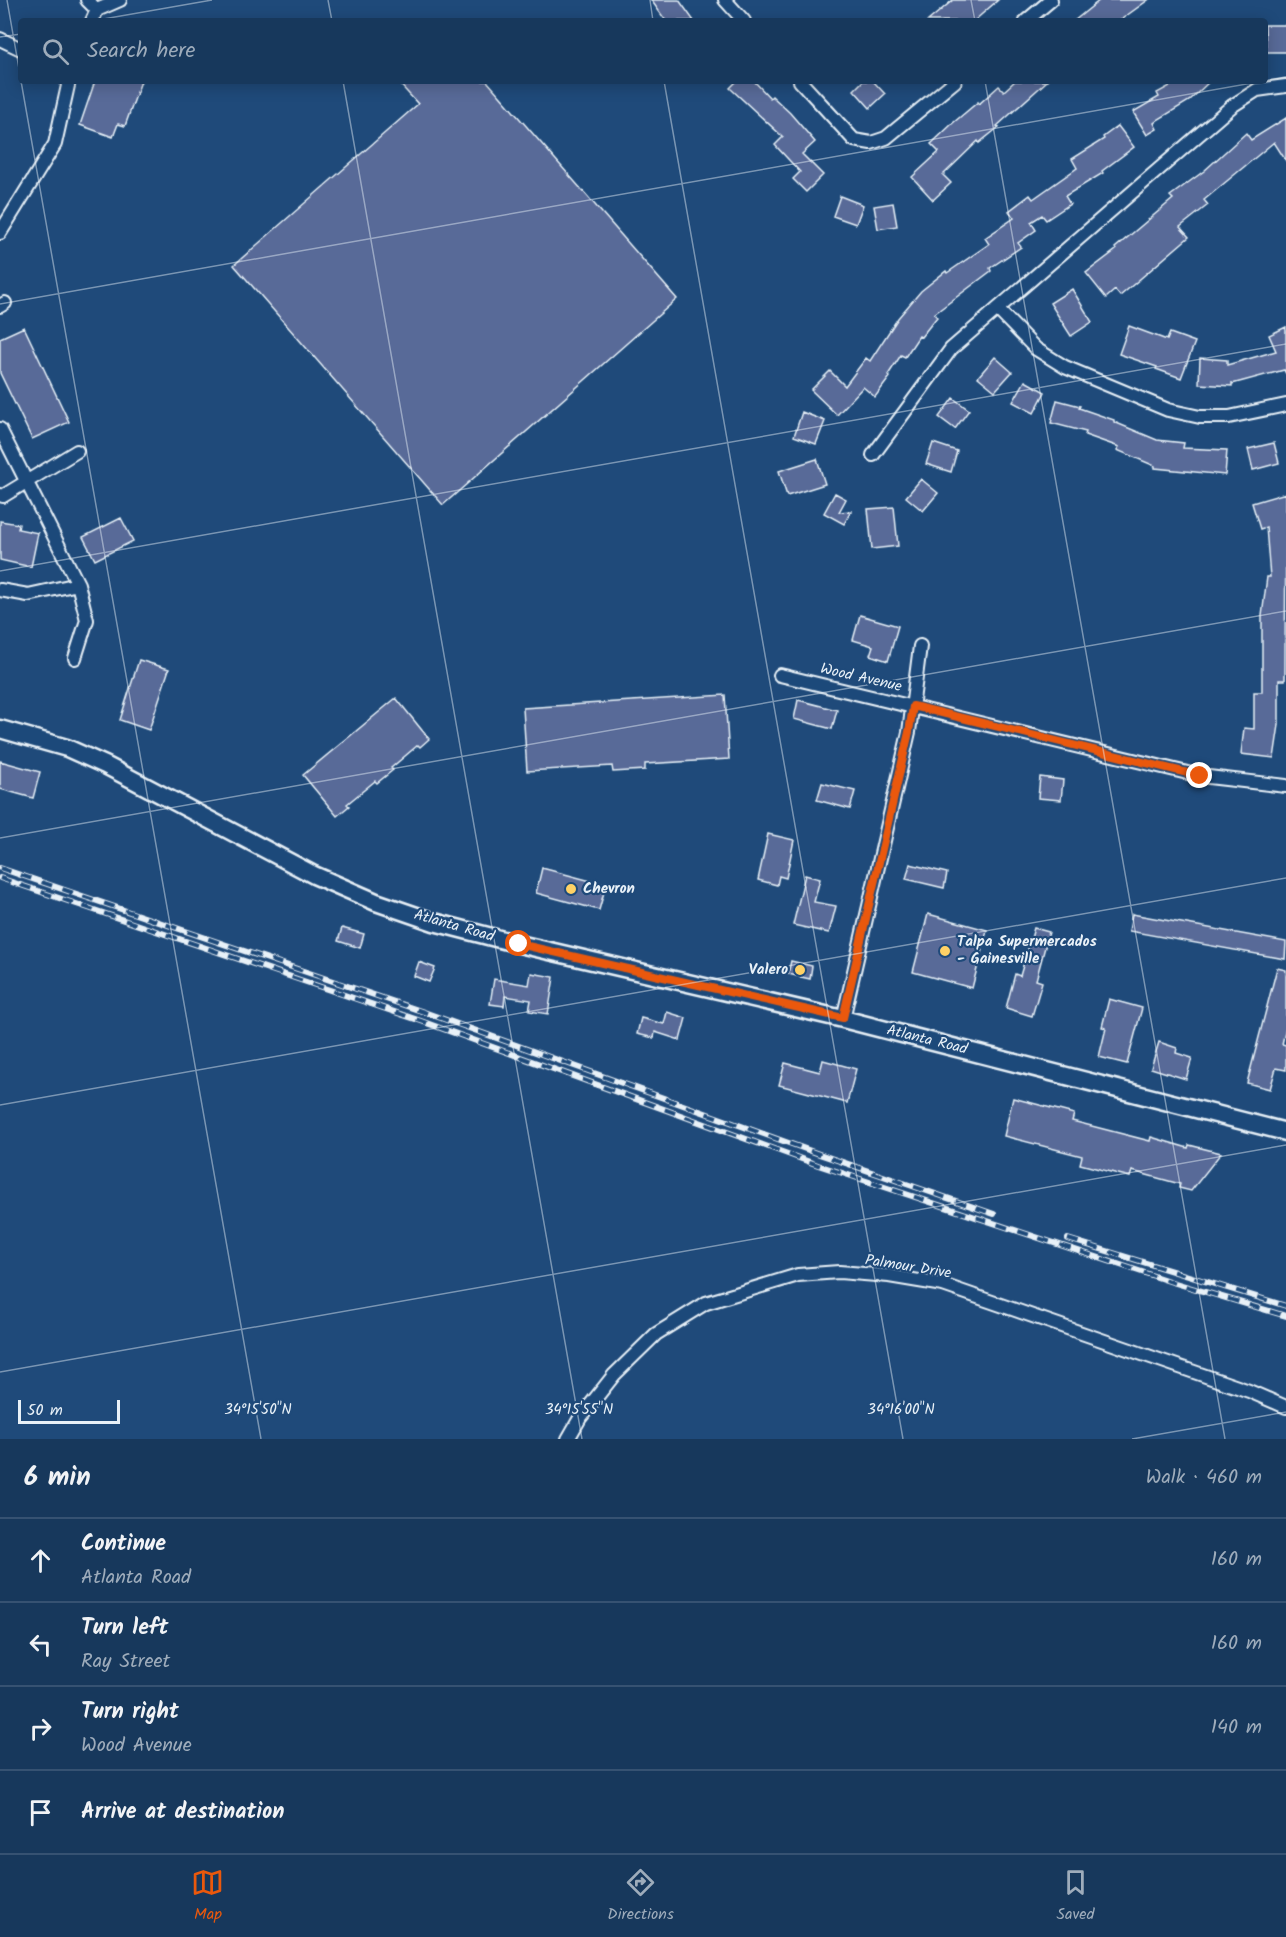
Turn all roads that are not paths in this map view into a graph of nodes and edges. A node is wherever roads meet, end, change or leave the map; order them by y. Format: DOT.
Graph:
graph roads {
  1 [pos="87,0"];
  2 [pos="120,0"];
  3 [pos="725,0"];
  4 [pos="1051,0"];
  5 [pos="94,16"];
  6 [pos="741,18"];
  7 [pos="1030,18"];
  8 [pos="0,39"];
  9 [pos="18,48"];
  10 [pos="65,84"];
  11 [pos="803,84"];
  12 [pos="951,84"];
  13 [pos="1286,86"];
  14 [pos="0,233"];
  15 [pos="998,310"];
  16 [pos="1286,405"];
  17 [pos="0,429"];
  18 [pos="77,451"];
  19 [pos="873,455"];
  20 [pos="27,480"];
  21 [pos="0,495"];
  22 [pos="78,584"];
  23 [pos="0,590"];
  24 [pos="920,646"];
  25 [pos="75,658"];
  26 [pos="780,675"];
  27 [pos="913,706"];
  28 [pos="0,729"];
  29 [pos="1286,786"];
  30 [pos="843,1018"];
  31 [pos="1286,1132"];
  32 [pos="1286,1407"];
  33 [pos="568,1439"];
  1 -- 5 [label="street"];
  2 -- 5 [label="street"];
  3 -- 6 [label="street"];
  4 -- 7 [label="street"];
  8 -- 9 [label="street"];
  10 -- 14 [label="street"];
  11 -- 12 [label="street"];
  13 -- 15 [label="street"];
  15 -- 16 [label="street"];
  15 -- 19 [label="street"];
  17 -- 20 [label="street"];
  18 -- 20 [label="street"];
  20 -- 21 [label="street"];
  20 -- 22 [label="street"];
  22 -- 23 [label="street"];
  22 -- 25 [label="street"];
  24 -- 27 [label="street"];
  26 -- 27 [label="street, Wood Avenue"];
  27 -- 29 [label="street, Wood Avenue"];
  27 -- 30 [label="street"];
  28 -- 30 [label="main road, Atlanta Road"];
  30 -- 31 [label="main road, Atlanta Road"];
  32 -- 33 [label="street, Palmour Drive"];
}
